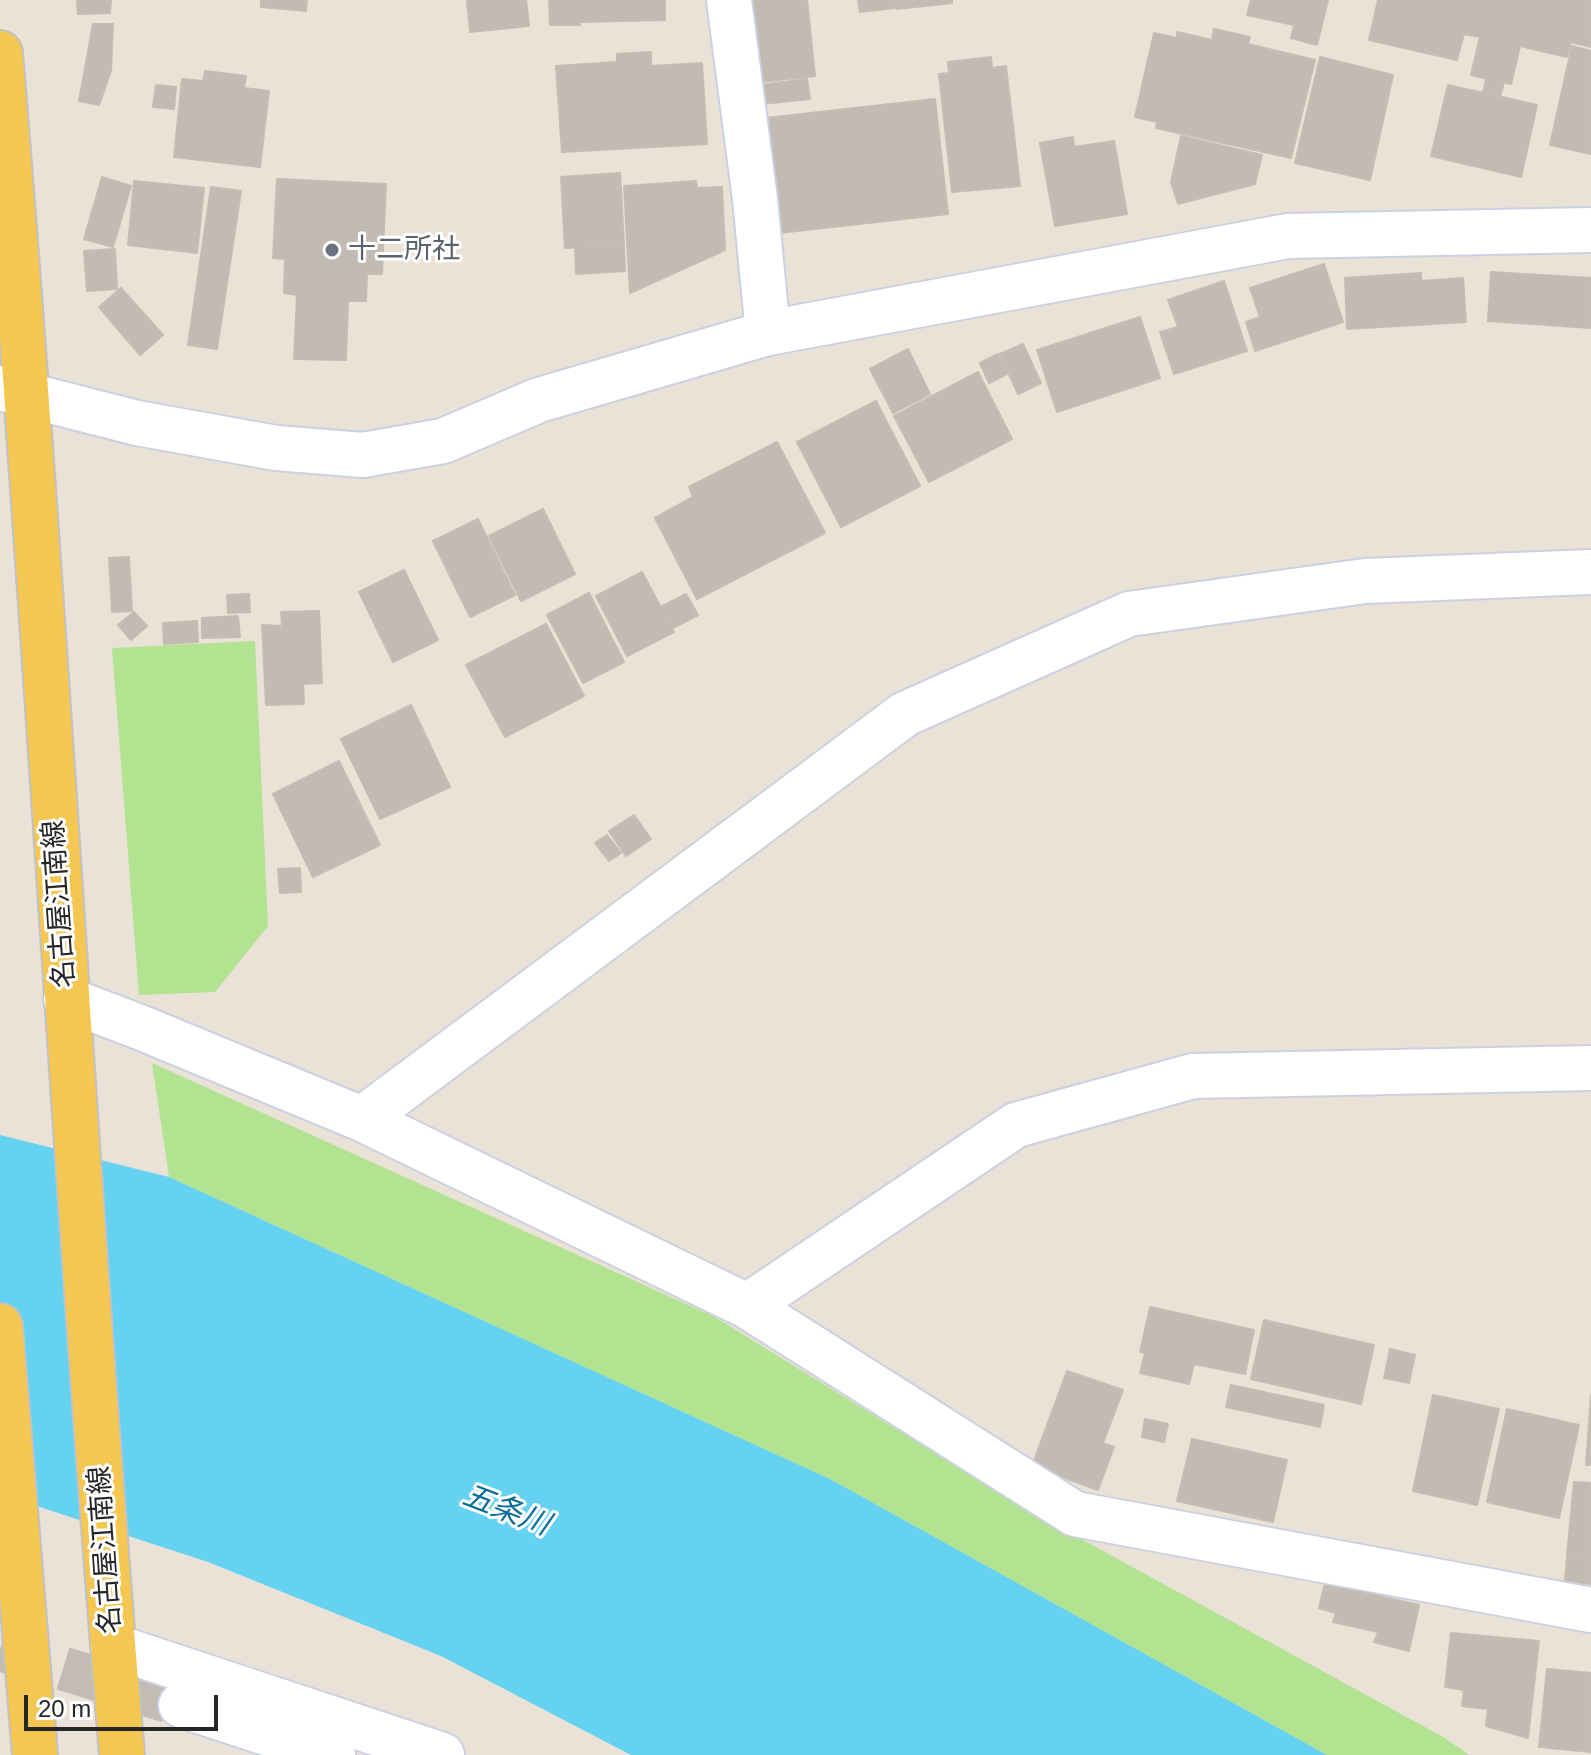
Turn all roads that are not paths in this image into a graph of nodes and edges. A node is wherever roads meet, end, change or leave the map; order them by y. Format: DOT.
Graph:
graph roads {
  1 [pos="729,0"];
  2 [pos="0,53"];
  3 [pos="1591,230"];
  4 [pos="768,333"];
  5 [pos="14,392"];
  6 [pos="1591,572"];
  7 [pos="66,999"];
  8 [pos="1591,1068"];
  9 [pos="362,1119"];
  10 [pos="747,1306"];
  11 [pos="0,1326"];
  12 [pos="1591,1610"];
  13 [pos="112,1627"];
  14 [pos="181,1705"];
  15 [pos="35,1755"];
  16 [pos="122,1755"];
  17 [pos="333,1755"];
  18 [pos="442,1755"];
  1 -- 4 [label="street"];
  2 -- 5 [label="main road, 名古屋江南線"];
  3 -- 4 [label="street"];
  4 -- 5 [label="street"];
  5 -- 7 [label="main road, 名古屋江南線"];
  6 -- 9 [label="street"];
  7 -- 9 [label="street"];
  7 -- 13 [label="main road, 名古屋江南線"];
  8 -- 10 [label="street"];
  9 -- 10 [label="street"];
  10 -- 12 [label="street"];
  11 -- 15 [label="main road"];
  13 -- 16 [label="main road, 名古屋江南線"];
  13 -- 18 [label="street"];
  14 -- 17 [label="street"];
}
